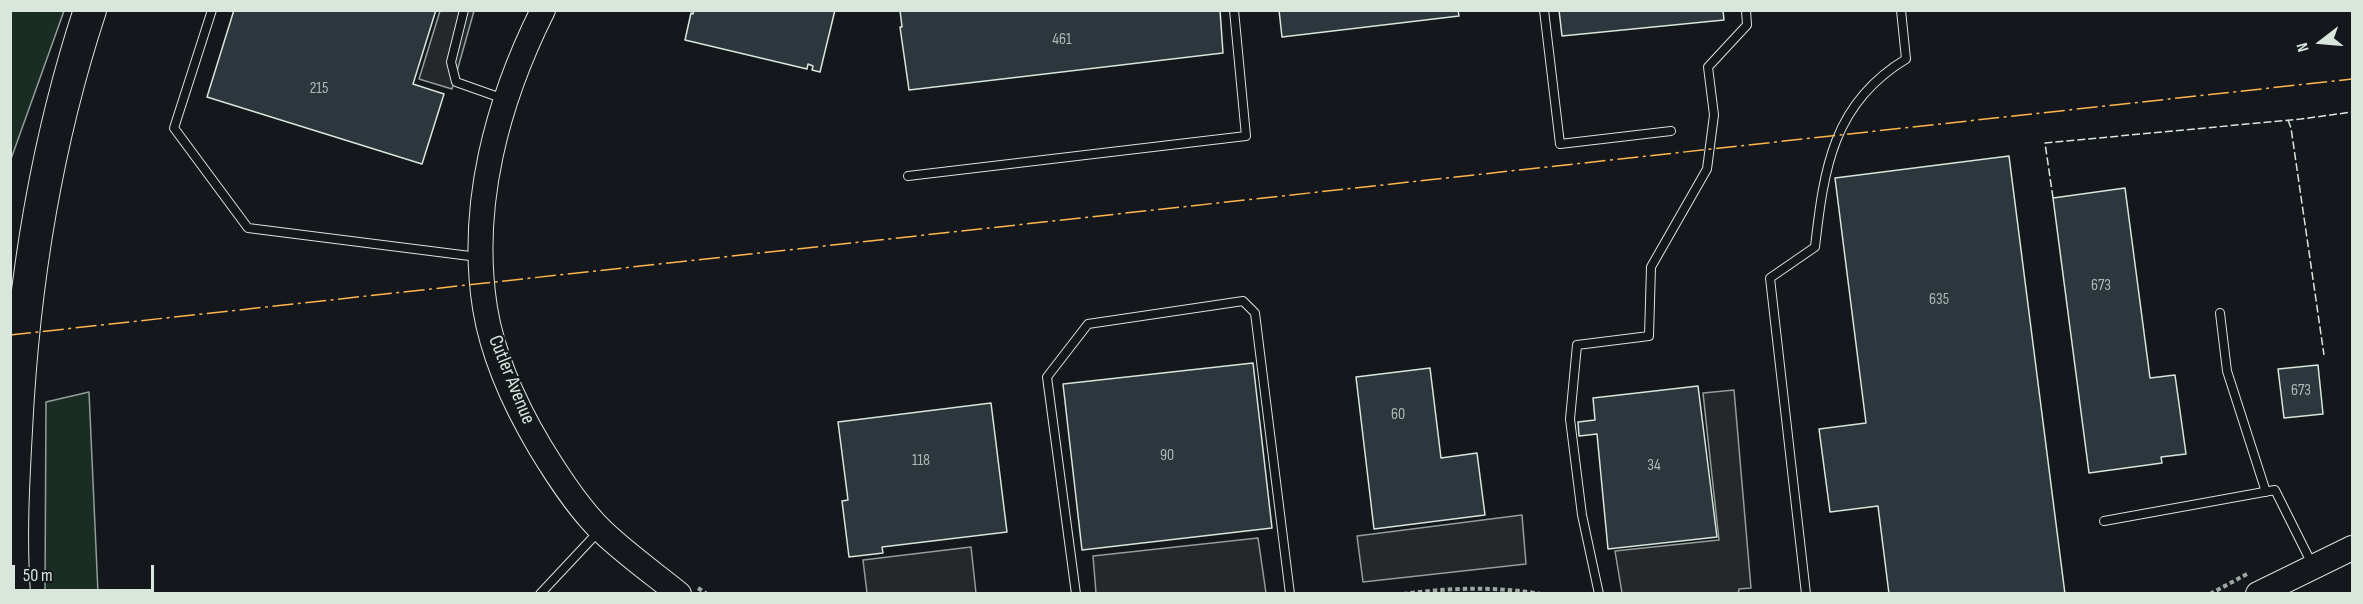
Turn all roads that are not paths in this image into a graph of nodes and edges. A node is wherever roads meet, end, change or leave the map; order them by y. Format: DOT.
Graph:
graph roads {
  1 [pos="90,10"];
  2 [pos="212,10"];
  3 [pos="464,10"];
  4 [pos="543,10"];
  5 [pos="1234,10"];
  6 [pos="1544,10"];
  7 [pos="1746,10"];
  8 [pos="1901,10"];
  9 [pos="504,99"];
  10 [pos="1671,132"];
  11 [pos="908,176"];
  12 [pos="480,258"];
  13 [pos="2220,313"];
  14 [pos="2266,492"];
  15 [pos="2104,521"];
  16 [pos="600,529"];
  17 [pos="2352,548"];
  18 [pos="2313,566"];
  19 [pos="684,588"];
  20 [pos="14,594"];
  21 [pos="540,594"];
  22 [pos="1076,594"];
  23 [pos="1290,594"];
  24 [pos="1599,594"];
  25 [pos="1806,594"];
  26 [pos="2258,594"];
  1 -- 20 [label="highway"];
  2 -- 12 [label="lane"];
  3 -- 9 [label="lane"];
  4 -- 9 [label="street, Cutler Avenue"];
  5 -- 11 [label="lane"];
  6 -- 10 [label="lane"];
  7 -- 24 [label="lane"];
  8 -- 25 [label="lane"];
  9 -- 12 [label="street, Cutler Avenue"];
  12 -- 16 [label="street, Cutler Avenue"];
  13 -- 14 [label="lane"];
  14 -- 15 [label="lane"];
  14 -- 18 [label="lane"];
  16 -- 19 [label="street, Cutler Avenue"];
  16 -- 21 [label="lane"];
  17 -- 18 [label="street"];
  18 -- 26 [label="street"];
  22 -- 23 [label="lane"];
}
